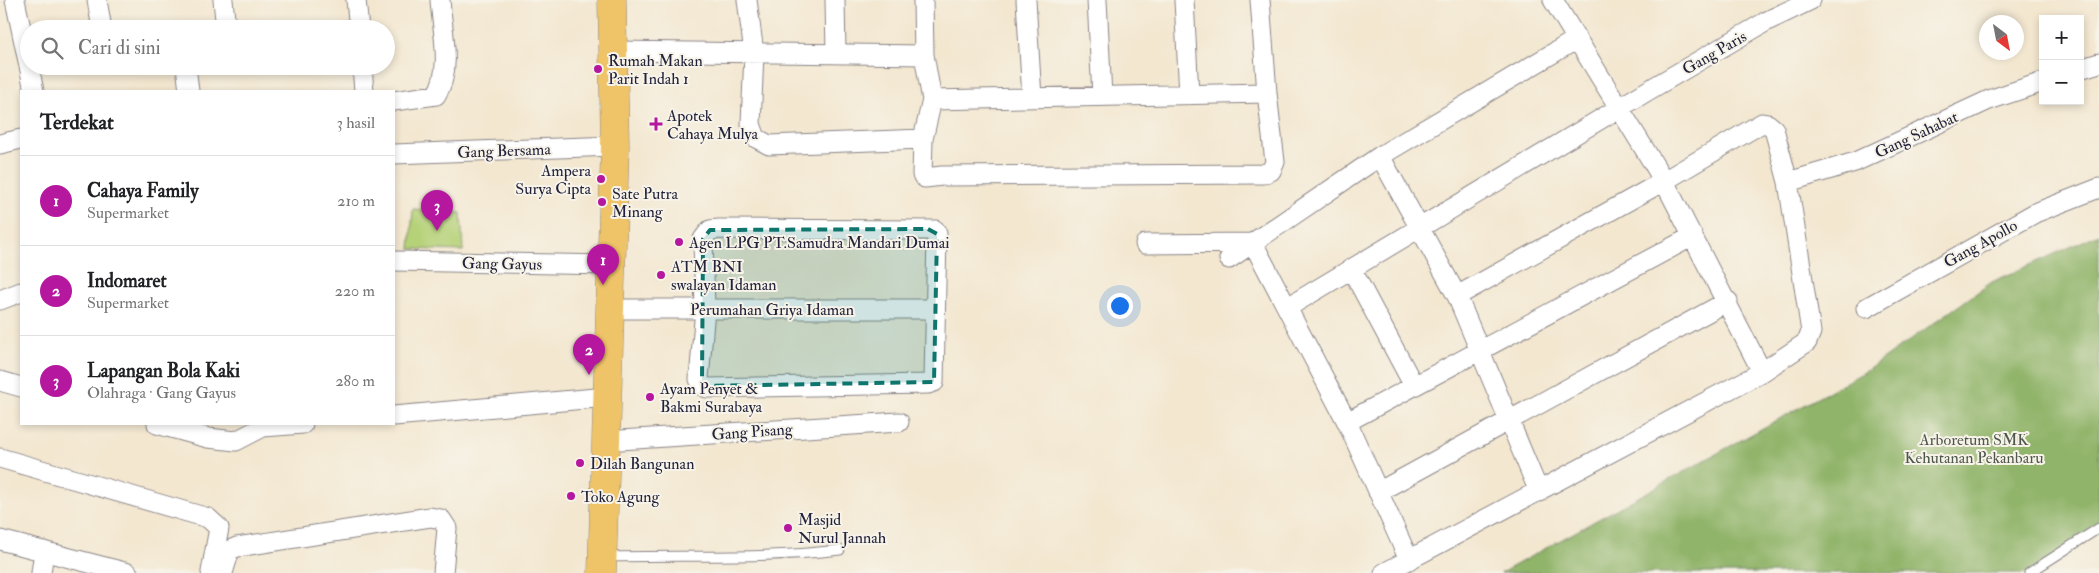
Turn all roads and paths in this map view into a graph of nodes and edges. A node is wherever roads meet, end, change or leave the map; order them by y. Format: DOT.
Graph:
graph roads {
  1 [pos="15,0"];
  2 [pos="97,0"];
  3 [pos="223,0"];
  4 [pos="356,0"];
  5 [pos="440,0"];
  6 [pos="612,0"];
  7 [pos="748,0"];
  8 [pos="835,0"];
  9 [pos="923,0"];
  10 [pos="1026,0"];
  11 [pos="1097,0"];
  12 [pos="1184,0"];
  13 [pos="1260,0"];
  14 [pos="1552,0"];
  15 [pos="1811,0"];
  16 [pos="100,20"];
  17 [pos="225,20"];
  18 [pos="358,20"];
  19 [pos="20,24"];
  20 [pos="1577,39"];
  21 [pos="614,51"];
  22 [pos="754,53"];
  23 [pos="836,54"];
  24 [pos="924,55"];
  25 [pos="2099,63"];
  26 [pos="2084,68"];
  27 [pos="31,75"];
  28 [pos="187,75"];
  29 [pos="363,75"];
  30 [pos="2039,83"];
  31 [pos="34,90"];
  32 [pos="189,90"];
  33 [pos="364,90"];
  34 [pos="1267,93"];
  35 [pos="1189,95"];
  36 [pos="1102,96"];
  37 [pos="1032,98"];
  38 [pos="932,100"];
  39 [pos="395,101"];
  40 [pos="1618,108"];
  41 [pos="20,139"];
  42 [pos="923,140"];
  43 [pos="0,144"];
  44 [pos="615,146"];
  45 [pos="395,154"];
  46 [pos="1380,156"];
  47 [pos="1664,181"];
  48 [pos="1788,182"];
  49 [pos="2099,188"];
  50 [pos="1420,228"];
  51 [pos="1693,236"];
  52 [pos="1252,243"];
  53 [pos="1145,244"];
  54 [pos="1229,259"];
  55 [pos="395,260"];
  56 [pos="611,265"];
  57 [pos="1352,270"];
  58 [pos="20,292"];
  59 [pos="1457,296"];
  60 [pos="0,300"];
  61 [pos="1728,301"];
  62 [pos="1288,307"];
  63 [pos="1866,308"];
  64 [pos="609,309"];
  65 [pos="705,309"];
  66 [pos="935,309"];
  67 [pos="1480,350"];
  68 [pos="1762,372"];
  69 [pos="0,381"];
  70 [pos="1414,386"];
  71 [pos="20,387"];
  72 [pos="607,398"];
  73 [pos="395,416"];
  74 [pos="1509,420"];
  75 [pos="899,422"];
  76 [pos="1347,422"];
  77 [pos="164,425"];
  78 [pos="289,425"];
  79 [pos="208,431"];
  80 [pos="605,441"];
  81 [pos="0,458"];
  82 [pos="1378,492"];
  83 [pos="1540,492"];
  84 [pos="2099,528"];
  85 [pos="0,540"];
  86 [pos="840,550"];
  87 [pos="44,551"];
  88 [pos="1409,560"];
  89 [pos="603,565"];
  90 [pos="124,572"];
  91 [pos="1384,572"];
  92 [pos="41,573"];
  93 [pos="210,573"];
  94 [pos="223,573"];
  95 [pos="443,573"];
  96 [pos="2029,573"];
  1 -- 19 [label="street"];
  2 -- 16 [label="street"];
  3 -- 17 [label="street"];
  4 -- 18 [label="street"];
  5 -- 39 [label="street"];
  6 -- 21 [label="main road"];
  7 -- 22 [label="street"];
  8 -- 23 [label="street"];
  9 -- 24 [label="street"];
  10 -- 37 [label="street"];
  11 -- 36 [label="street"];
  12 -- 35 [label="street"];
  13 -- 34 [label="street"];
  14 -- 20 [label="street"];
  15 -- 40 [label="street, Gang Paris"];
  20 -- 40 [label="street"];
  20 -- 46 [label="street"];
  21 -- 22 [label="street"];
  21 -- 44 [label="main road"];
  22 -- 23 [label="street"];
  22 -- 42 [label="street"];
  23 -- 24 [label="street"];
  24 -- 38 [label="street"];
  25 -- 26 [label="street"];
  27 -- 31 [label="street"];
  28 -- 32 [label="street"];
  29 -- 33 [label="street"];
  30 -- 48 [label="street, Gang Sahabat"];
  34 -- 35 [label="street"];
  34 -- 42 [label="street"];
  35 -- 36 [label="street"];
  36 -- 37 [label="street"];
  37 -- 38 [label="street"];
  38 -- 42 [label="street"];
  40 -- 47 [label="street"];
  40 -- 50 [label="street, Gang Paris"];
  41 -- 43 [label="street"];
  44 -- 45 [label="street, Gang Bersama"];
  44 -- 56 [label="main road"];
  46 -- 50 [label="street"];
  46 -- 52 [label="street"];
  47 -- 48 [label="street"];
  47 -- 51 [label="street"];
  47 -- 59 [label="street"];
  48 -- 68 [label="street"];
  49 -- 63 [label="street, Gang Apollo"];
  50 -- 57 [label="street, Gang Paris"];
  50 -- 59 [label="street"];
  51 -- 61 [label="street"];
  51 -- 67 [label="street"];
  52 -- 53 [label="street"];
  52 -- 54 [label="street"];
  52 -- 62 [label="street"];
  55 -- 56 [label="street, Gang Gayus"];
  56 -- 64 [label="main road"];
  57 -- 62 [label="street, Gang Paris"];
  57 -- 70 [label="street"];
  58 -- 60 [label="street"];
  59 -- 67 [label="street"];
  61 -- 68 [label="street"];
  61 -- 74 [label="street"];
  62 -- 76 [label="street"];
  64 -- 65 [label="street, Perumahan Griya Idaman"];
  64 -- 72 [label="main road"];
  65 -- 66 [label="street, Perumahan Griya Idaman"];
  65 -- 66 [label="street"];
  65 -- 66 [label="street"];
  67 -- 70 [label="street"];
  67 -- 74 [label="street"];
  68 -- 83 [label="street"];
  69 -- 71 [label="street"];
  70 -- 76 [label="street"];
  72 -- 73 [label="street"];
  72 -- 80 [label="main road"];
  74 -- 82 [label="street"];
  74 -- 83 [label="street"];
  75 -- 80 [label="street, Gang Pisang"];
  76 -- 82 [label="street"];
  77 -- 79 [label="street"];
  78 -- 79 [label="street"];
  80 -- 89 [label="main road"];
  81 -- 93 [label="street"];
  82 -- 88 [label="street"];
  83 -- 88 [label="street"];
  84 -- 96 [label="lane"];
  85 -- 87 [label="street"];
  86 -- 89 [label="lane"];
  87 -- 90 [label="street"];
  87 -- 92 [label="street"];
  88 -- 91 [label="street"];
  94 -- 95 [label="street"];
}
